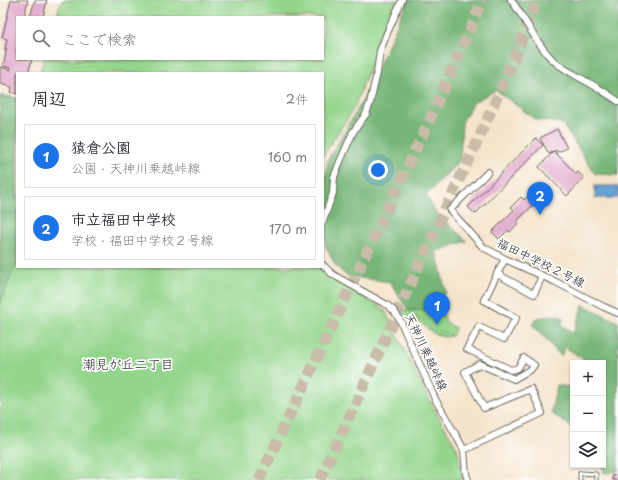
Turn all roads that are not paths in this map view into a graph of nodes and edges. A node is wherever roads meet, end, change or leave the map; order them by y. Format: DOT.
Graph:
graph roads {
  1 [pos="402,0"];
  2 [pos="511,0"];
  3 [pos="618,101"];
  4 [pos="488,172"];
  5 [pos="324,218"];
  6 [pos="505,259"];
  7 [pos="324,266"];
  8 [pos="497,274"];
  9 [pos="542,276"];
  10 [pos="618,314"];
  11 [pos="464,450"];
  12 [pos="468,480"];
  13 [pos="580,480"];
  14 [pos="596,480"];
  1 -- 5 [label="street"];
  2 -- 3 [label="street"];
  4 -- 6 [label="street, 福田中学校２号線"];
  6 -- 8 [label="street"];
  6 -- 9 [label="street, 福田中学校２号線"];
  7 -- 11 [label="street, 天神川乗越峠線"];
  8 -- 9 [label="street"];
  8 -- 11 [label="street"];
  9 -- 10 [label="street, 福田中学校２号線"];
  11 -- 12 [label="street, 天神川乗越峠線"];
  13 -- 14 [label="lane"];
}
